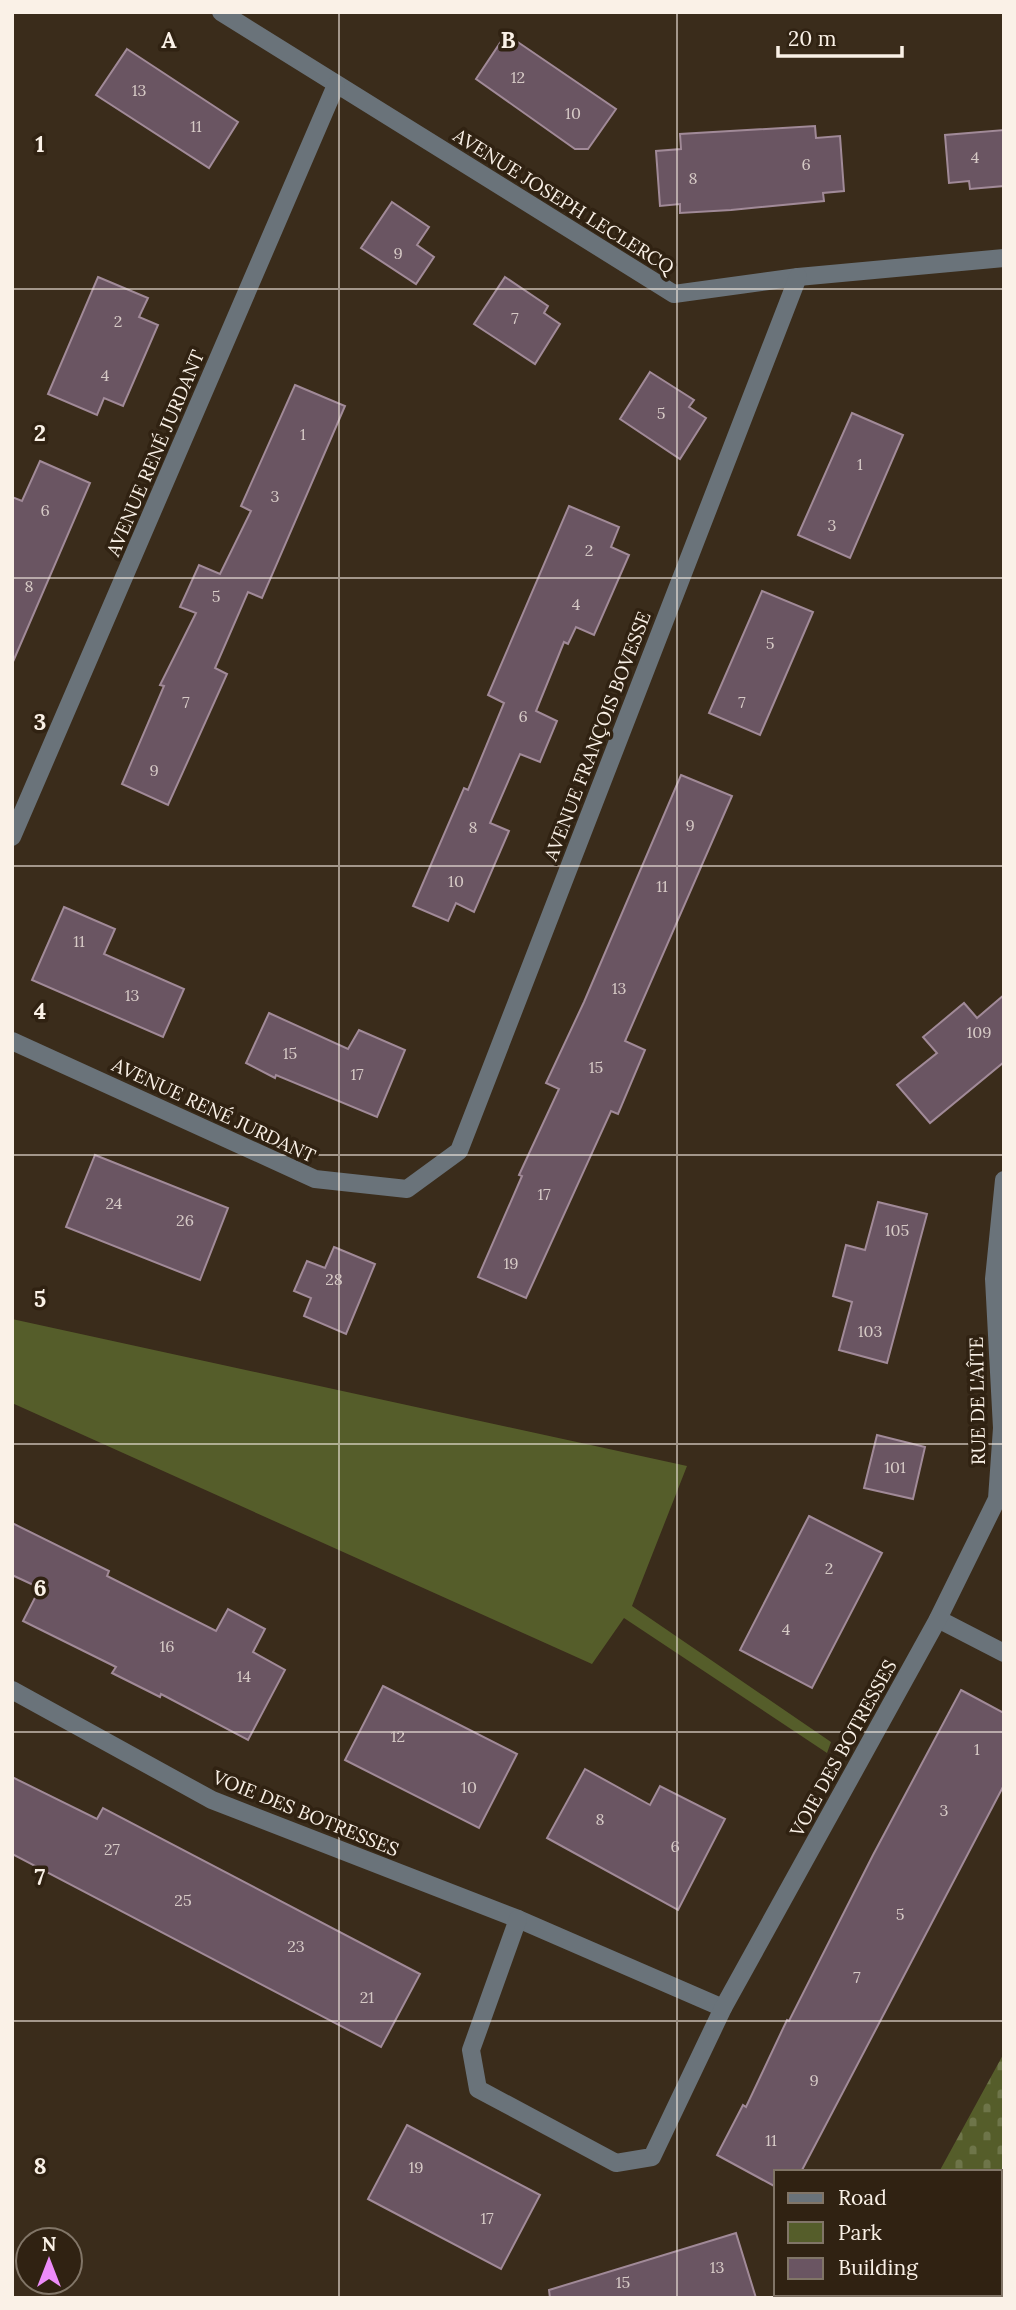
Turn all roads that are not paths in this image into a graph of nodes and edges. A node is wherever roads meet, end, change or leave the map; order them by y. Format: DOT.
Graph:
graph roads {
  1 [pos="221,12"];
  2 [pos="335,85"];
  3 [pos="1004,258"];
  4 [pos="798,276"];
  5 [pos="12,837"];
  6 [pos="12,1041"];
  7 [pos="1004,1180"];
  8 [pos="407,1189"];
  9 [pos="938,1619"];
  10 [pos="1004,1653"];
  11 [pos="12,1690"];
  12 [pos="518,1919"];
  13 [pos="723,2008"];
  1 -- 2 [label="street, AVENUE JOSEPH LECLERCQ"];
  2 -- 4 [label="street, AVENUE JOSEPH LECLERCQ"];
  2 -- 5 [label="street, AVENUE RENÉ JURDANT"];
  3 -- 4 [label="street, AVENUE JOSEPH LECLERCQ"];
  4 -- 8 [label="street, AVENUE FRANÇOIS BOVESSE"];
  6 -- 8 [label="street, AVENUE RENÉ JURDANT"];
  7 -- 9 [label="street, RUE DE L'AÎTE"];
  9 -- 10 [label="street"];
  9 -- 13 [label="street, VOIE DES BOTRESSES"];
  11 -- 12 [label="street, VOIE DES BOTRESSES"];
  12 -- 13 [label="street, VOIE DES BOTRESSES"];
  12 -- 13 [label="street, VOIE DES BOTRESSES"];
}
